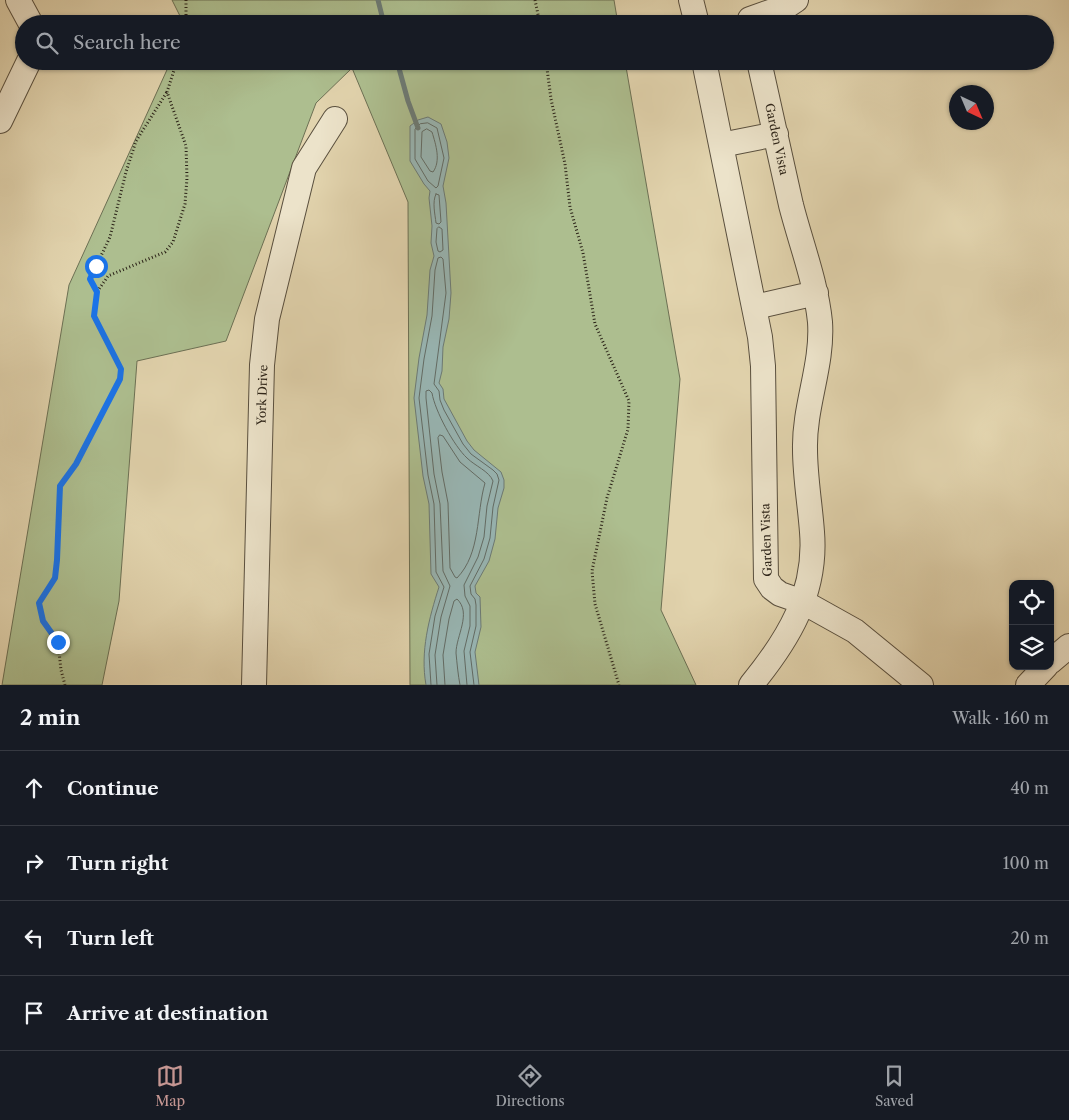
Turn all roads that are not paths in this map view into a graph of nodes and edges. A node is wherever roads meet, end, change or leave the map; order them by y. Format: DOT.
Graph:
graph roads {
  1 [pos="18,0"];
  2 [pos="691,0"];
  3 [pos="796,0"];
  4 [pos="748,14"];
  5 [pos="26,15"];
  6 [pos="695,15"];
  7 [pos="24,70"];
  8 [pos="706,70"];
  9 [pos="762,70"];
  10 [pos="335,119"];
  11 [pos="0,121"];
  12 [pos="776,134"];
  13 [pos="721,145"];
  14 [pos="816,293"];
  15 [pos="755,306"];
  16 [pos="803,602"];
  17 [pos="1069,646"];
  18 [pos="1054,659"];
  19 [pos="1042,670"];
  20 [pos="254,685"];
  21 [pos="751,685"];
  22 [pos="921,685"];
  23 [pos="1028,685"];
  1 -- 5 [label="street"];
  2 -- 6 [label="street"];
  3 -- 4 [label="street"];
  7 -- 11 [label="street"];
  8 -- 13 [label="street, Garden Vista"];
  9 -- 12 [label="street, Garden Vista"];
  10 -- 20 [label="street, York Drive"];
  12 -- 13 [label="street"];
  12 -- 14 [label="street, Garden Vista"];
  13 -- 15 [label="street, Garden Vista"];
  14 -- 15 [label="street"];
  14 -- 16 [label="street, Garden Vista"];
  15 -- 16 [label="street, Garden Vista"];
  16 -- 21 [label="street"];
  16 -- 22 [label="street"];
  17 -- 18 [label="street"];
  19 -- 23 [label="street"];
}
